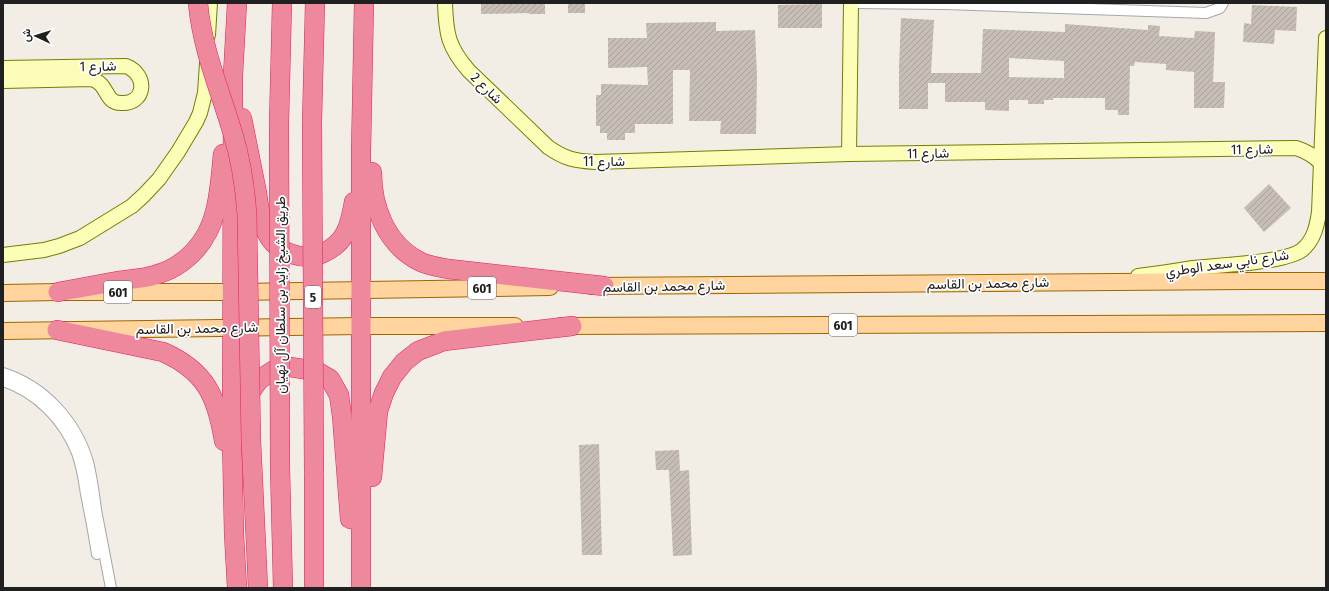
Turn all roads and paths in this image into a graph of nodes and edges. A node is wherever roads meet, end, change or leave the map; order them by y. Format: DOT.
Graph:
graph roads {
  1 [pos="198,3"];
  2 [pos="210,3"];
  3 [pos="237,3"];
  4 [pos="282,3"];
  5 [pos="315,3"];
  6 [pos="365,3"];
  7 [pos="445,3"];
  8 [pos="853,3"];
  9 [pos="1223,3"];
  10 [pos="945,4"];
  11 [pos="1326,38"];
  12 [pos="3,68"];
  13 [pos="233,75"];
  14 [pos="3,81"];
  15 [pos="1325,109"];
  16 [pos="1322,128"];
  17 [pos="1296,148"];
  18 [pos="361,152"];
  19 [pos="849,154"];
  20 [pos="560,156"];
  21 [pos="1321,163"];
  22 [pos="1323,184"];
  23 [pos="3,255"];
  24 [pos="1102,282"];
  25 [pos="1326,282"];
  26 [pos="604,286"];
  27 [pos="361,290"];
  28 [pos="58,292"];
  29 [pos="233,292"];
  30 [pos="3,293"];
  31 [pos="1326,323"];
  32 [pos="361,326"];
  33 [pos="572,326"];
  34 [pos="232,328"];
  35 [pos="57,330"];
  36 [pos="3,331"];
  37 [pos="3,374"];
  38 [pos="3,381"];
  39 [pos="42,398"];
  40 [pos="232,442"];
  41 [pos="234,534"];
  42 [pos="104,588"];
  43 [pos="111,588"];
  44 [pos="237,588"];
  45 [pos="258,588"];
  46 [pos="283,588"];
  47 [pos="314,588"];
  48 [pos="361,588"];
  1 -- 45 [label="highway, bridge"];
  2 -- 23 [label="street"];
  3 -- 13 [label="highway"];
  4 -- 46 [label="highway, طريق الشيخ زايد بن سلطان آل نهيان, bridge"];
  5 -- 47 [label="highway, 5, bridge"];
  6 -- 18 [label="highway"];
  6 -- 26 [label="highway"];
  7 -- 20 [label="street, شارع 2"];
  8 -- 10 [label="street"];
  8 -- 19 [label="street"];
  9 -- 10 [label="street"];
  11 -- 15 [label="street, شارع نابي سعد الوطري"];
  12 -- 14 [label="street, شارع 1"];
  13 -- 18 [label="highway"];
  13 -- 28 [label="highway"];
  13 -- 29 [label="highway"];
  15 -- 16 [label="street, شارع نابي سعد الوطري"];
  16 -- 17 [label="street, شارع 11"];
  16 -- 21 [label="street, شارع نابي سعد الوطري"];
  17 -- 19 [label="street, شارع 11"];
  17 -- 21 [label="street, شارع 11"];
  18 -- 27 [label="highway"];
  19 -- 20 [label="street, شارع 11"];
  21 -- 22 [label="street, شارع نابي سعد الوطري"];
  22 -- 24 [label="street, شارع نابي سعد الوطري"];
  24 -- 25 [label="main road, شارع محمد بن القاسم / 601"];
  24 -- 26 [label="main road, شارع محمد بن القاسم / 601"];
  26 -- 27 [label="main road, شارع محمد بن القاسم / 601"];
  27 -- 29 [label="main road, شارع محمد بن القاسم / 601"];
  27 -- 32 [label="highway"];
  28 -- 29 [label="main road, شارع محمد بن القاسم / 601"];
  28 -- 30 [label="main road, شارع محمد بن القاسم / 601"];
  29 -- 34 [label="highway"];
  31 -- 33 [label="main road, شارع محمد بن القاسم / 601"];
  32 -- 33 [label="main road, شارع محمد بن القاسم / 601"];
  32 -- 34 [label="main road, شارع محمد بن القاسم / 601"];
  32 -- 48 [label="highway"];
  33 -- 48 [label="highway"];
  34 -- 35 [label="main road, شارع محمد بن القاسم / 601"];
  34 -- 40 [label="highway"];
  35 -- 36 [label="main road, شارع محمد بن القاسم / 601"];
  35 -- 41 [label="highway"];
  37 -- 39 [label="street"];
  38 -- 39 [label="street"];
  39 -- 42 [label="street"];
  39 -- 43 [label="street"];
  40 -- 41 [label="highway"];
  40 -- 48 [label="highway"];
  41 -- 44 [label="highway"];
}
